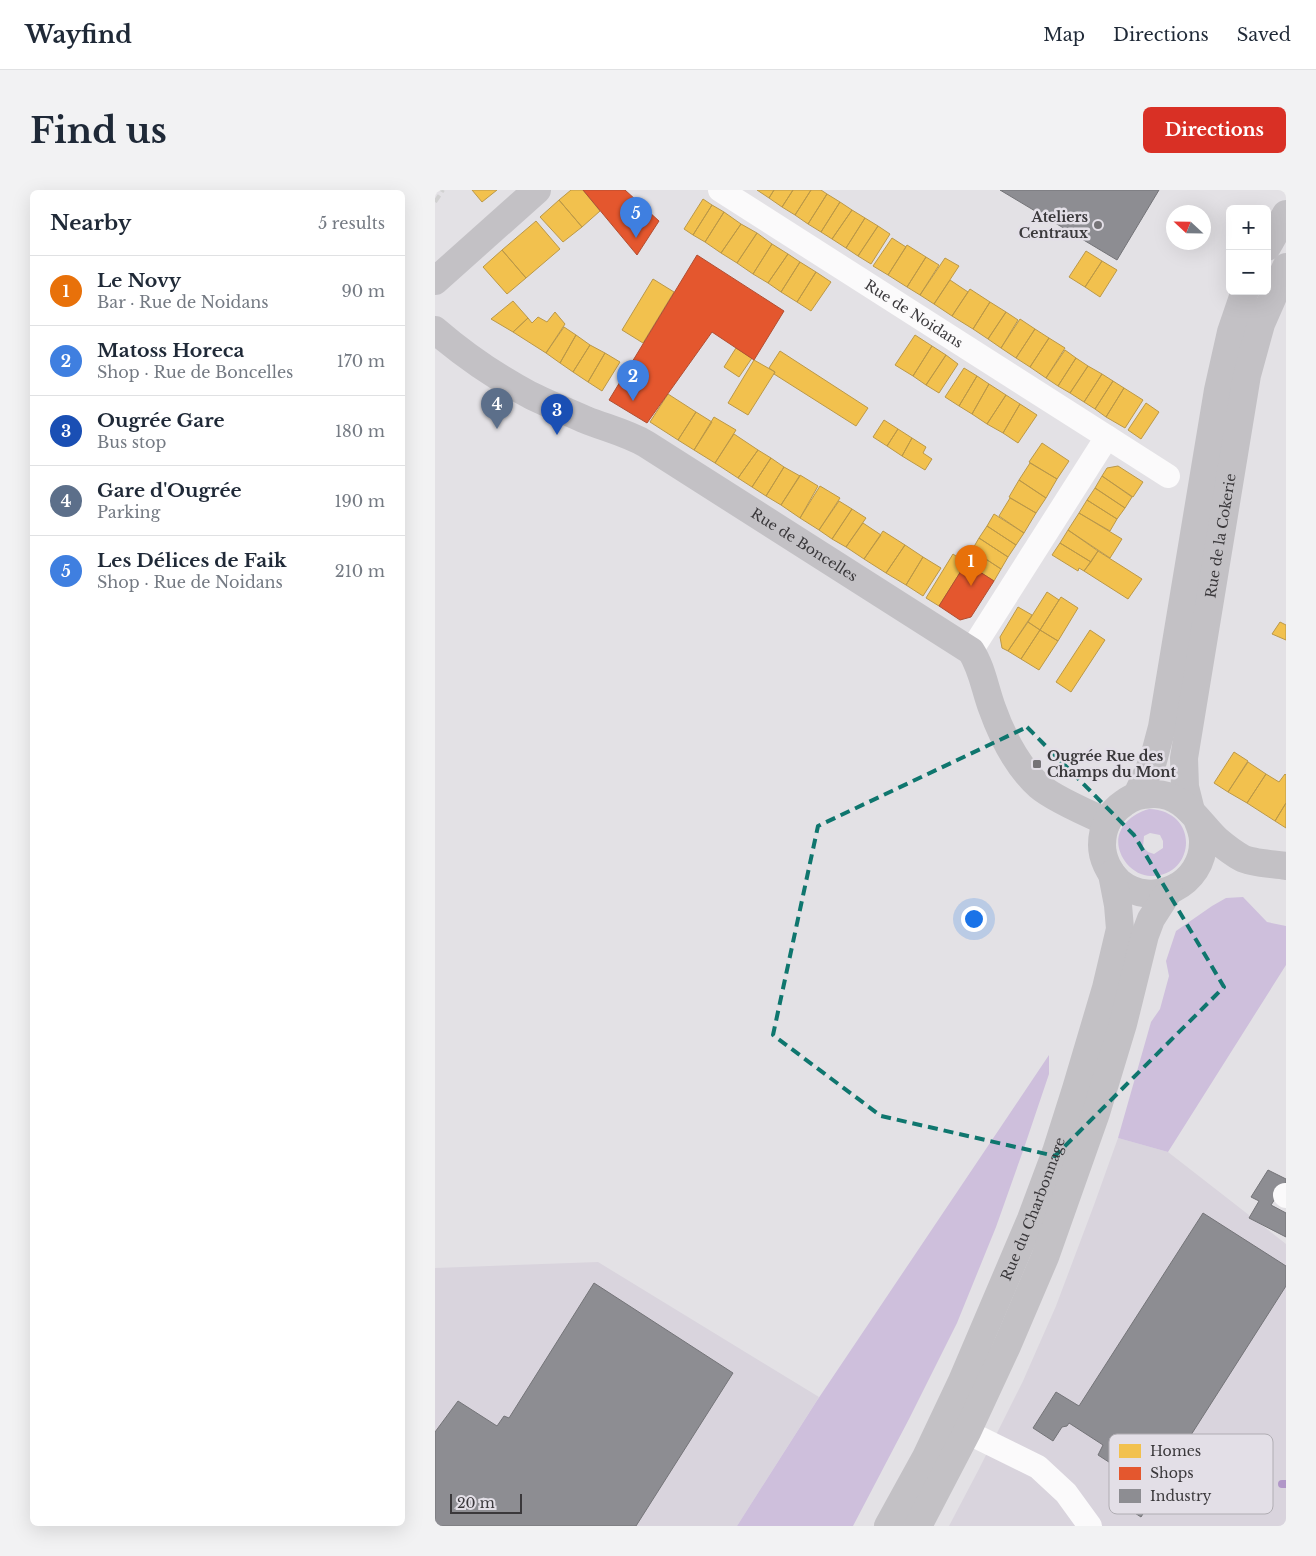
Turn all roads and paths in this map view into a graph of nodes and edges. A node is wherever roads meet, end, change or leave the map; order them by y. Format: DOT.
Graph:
graph roads {
  1 [pos="537,190"];
  2 [pos="720,190"];
  3 [pos="1286,214"];
  4 [pos="1271,240"];
  5 [pos="1286,267"];
  6 [pos="435,281"];
  7 [pos="1244,295"];
  8 [pos="435,330"];
  9 [pos="1107,437"];
  10 [pos="1168,476"];
  11 [pos="971,651"];
  12 [pos="1137,795"];
  13 [pos="1194,815"];
  14 [pos="1107,822"];
  15 [pos="1243,859"];
  16 [pos="1286,866"];
  17 [pos="1112,874"];
  18 [pos="1180,884"];
  19 [pos="967,1432"];
  20 [pos="888,1526"];
  21 [pos="918,1526"];
  22 [pos="1089,1526"];
  1 -- 6 [label="main road"];
  2 -- 9 [label="street, Rue de Noidans"];
  3 -- 4 [label="main road"];
  5 -- 13 [label="main road, Rue de la Cokerie"];
  7 -- 12 [label="main road, Rue de la Cokerie"];
  8 -- 11 [label="main road, Rue de Boncelles"];
  9 -- 10 [label="street, Rue de Noidans"];
  9 -- 11 [label="street"];
  11 -- 14 [label="main road"];
  12 -- 13 [label="main road"];
  12 -- 14 [label="main road"];
  13 -- 15 [label="main road"];
  13 -- 18 [label="main road"];
  14 -- 17 [label="main road"];
  15 -- 16 [label="main road"];
  15 -- 18 [label="main road"];
  17 -- 18 [label="main road"];
  17 -- 20 [label="main road, Rue du Charbonnage"];
  18 -- 19 [label="main road, Rue du Charbonnage"];
  19 -- 21 [label="main road, Rue du Charbonnage"];
  19 -- 22 [label="street"];
}
